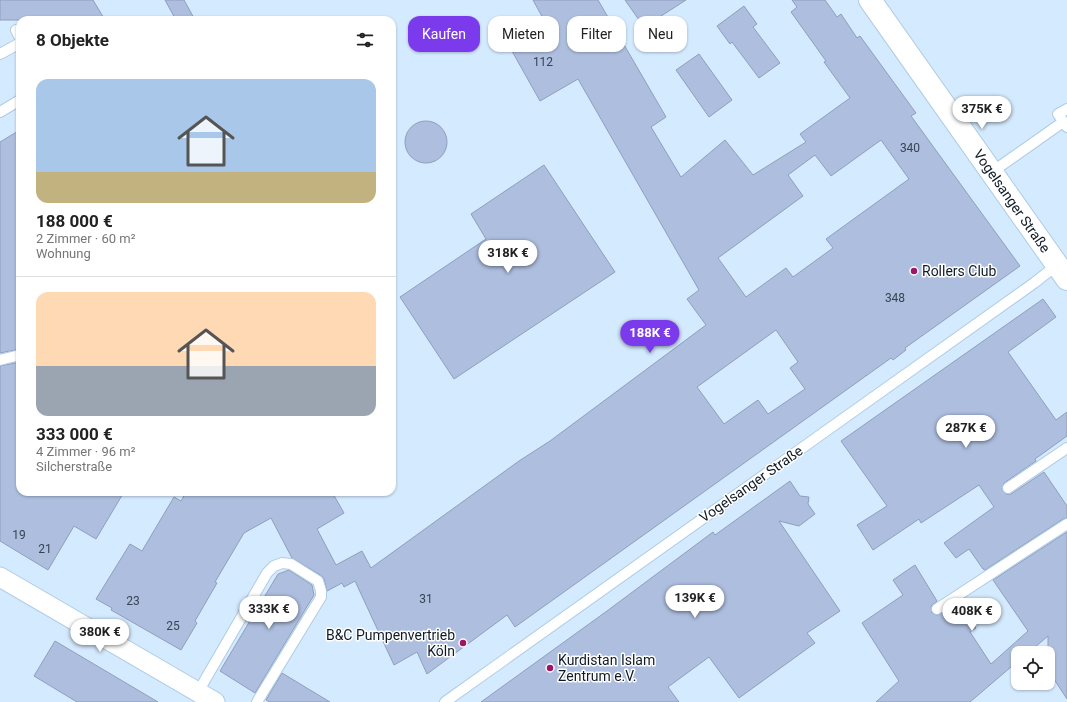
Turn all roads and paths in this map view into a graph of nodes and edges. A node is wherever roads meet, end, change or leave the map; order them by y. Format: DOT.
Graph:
graph roads {
  1 [pos="870,0"];
  2 [pos="16,45"];
  3 [pos="0,54"];
  4 [pos="16,102"];
  5 [pos="1067,109"];
  6 [pos="0,112"];
  7 [pos="1065,125"];
  8 [pos="992,172"];
  9 [pos="1062,272"];
  10 [pos="16,356"];
  11 [pos="0,360"];
  12 [pos="1067,448"];
  13 [pos="1008,488"];
  14 [pos="1067,524"];
  15 [pos="0,577"];
  16 [pos="937,609"];
  17 [pos="198,692"];
  18 [pos="215,702"];
  19 [pos="257,702"];
  20 [pos="445,702"];
  1 -- 8 [label="street, Vogelsanger Straße"];
  2 -- 3 [label="lane"];
  4 -- 6 [label="lane"];
  5 -- 7 [label="lane"];
  7 -- 8 [label="lane"];
  8 -- 9 [label="street, Vogelsanger Straße"];
  9 -- 20 [label="lane, Vogelsanger Straße"];
  10 -- 11 [label="lane"];
  12 -- 13 [label="lane"];
  14 -- 16 [label="lane"];
  15 -- 17 [label="street"];
  17 -- 18 [label="street"];
  17 -- 19 [label="lane"];
}
